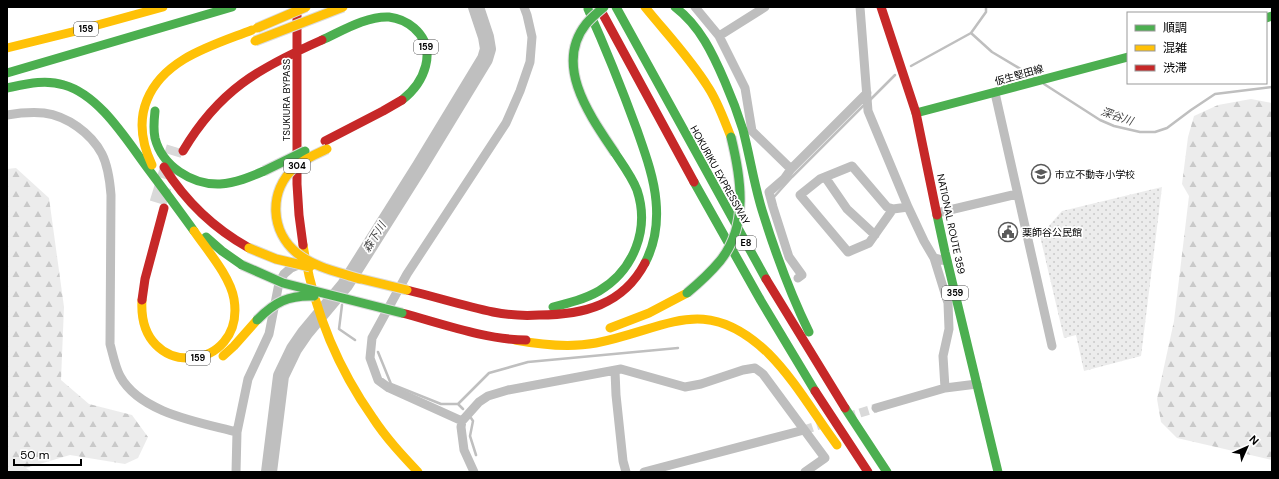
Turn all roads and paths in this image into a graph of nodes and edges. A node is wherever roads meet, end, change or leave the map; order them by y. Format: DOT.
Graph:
graph roads {
  1 [pos="163,7"];
  2 [pos="232,7"];
  3 [pos="297,7"];
  4 [pos="306,7"];
  5 [pos="324,7"];
  6 [pos="343,7"];
  7 [pos="524,7"];
  8 [pos="588,7"];
  9 [pos="599,7"];
  10 [pos="604,7"];
  11 [pos="616,7"];
  12 [pos="645,7"];
  13 [pos="675,7"];
  14 [pos="695,7"];
  15 [pos="765,7"];
  16 [pos="860,7"];
  17 [pos="881,7"];
  18 [pos="103,14"];
  19 [pos="719,36"];
  20 [pos="7,47"];
  21 [pos="297,52"];
  22 [pos="1127,57"];
  23 [pos="7,73"];
  24 [pos="7,88"];
  25 [pos="994,93"];
  26 [pos="867,99"];
  27 [pos="159,100"];
  28 [pos="416,100"];
  29 [pos="916,113"];
  30 [pos="7,115"];
  31 [pos="153,127"];
  32 [pos="326,145"];
  33 [pos="179,146"];
  34 [pos="791,169"];
  35 [pos="155,170"];
  36 [pos="824,177"];
  37 [pos="1017,194"];
  38 [pos="174,204"];
  39 [pos="908,207"];
  40 [pos="893,209"];
  41 [pos="937,213"];
  42 [pos="203,234"];
  43 [pos="875,235"];
  44 [pos="934,258"];
  45 [pos="948,261"];
  46 [pos="306,263"];
  47 [pos="798,278"];
  48 [pos="360,279"];
  49 [pos="356,302"];
  50 [pos="134,304"];
  51 [pos="521,314"];
  52 [pos="598,331"];
  53 [pos="564,336"];
  54 [pos="515,340"];
  55 [pos="1052,346"];
  56 [pos="216,361"];
  57 [pos="615,371"];
  58 [pos="977,384"];
  59 [pos="945,388"];
  60 [pos="876,408"];
  61 [pos="462,421"];
  62 [pos="804,430"];
  63 [pos="237,432"];
  64 [pos="843,453"];
  65 [pos="236,472"];
  66 [pos="418,472"];
  67 [pos="474,472"];
  68 [pos="626,472"];
  69 [pos="644,472"];
  70 [pos="805,472"];
  71 [pos="868,472"];
  72 [pos="887,472"];
  73 [pos="892,472"];
  74 [pos="998,472"];
  1 -- 20 [label="main road, 159"];
  2 -- 23 [label="main road, 159"];
  3 -- 21 [label="main road, TSUKIURA BYPASS"];
  4 -- 35 [label="main road, 159, bridge"];
  5 -- 6 [label="main road, bridge"];
  7 -- 61 [label="street"];
  8 -- 51 [label="main road"];
  9 -- 71 [label="main road, E8"];
  10 -- 51 [label="main road, bridge"];
  11 -- 72 [label="main road, HOKURIKU EXPRESSWAY / E8"];
  12 -- 52 [label="main road, bridge"];
  13 -- 73 [label="main road"];
  14 -- 19 [label="street"];
  15 -- 19 [label="street"];
  16 -- 26 [label="street"];
  17 -- 29 [label="main road, NATIONAL ROUTE 359 / 359"];
  18 -- 20 [label="main road, 159"];
  19 -- 34 [label="street"];
  21 -- 32 [label="main road, 159"];
  21 -- 33 [label="main road, 159"];
  21 -- 46 [label="main road, TSUKIURA BYPASS / 304"];
  22 -- 25 [label="main road, 仮生堅田線"];
  24 -- 38 [label="main road, 159"];
  25 -- 29 [label="main road, 仮生堅田線"];
  25 -- 37 [label="street"];
  26 -- 34 [label="street"];
  26 -- 39 [label="street"];
  27 -- 31 [label="main road, 159"];
  28 -- 32 [label="main road"];
  29 -- 41 [label="main road, NATIONAL ROUTE 359 / 359"];
  30 -- 63 [label="street"];
  31 -- 32 [label="main road, 159, bridge"];
  31 -- 48 [label="main road, bridge"];
  32 -- 48 [label="main road, bridge"];
  34 -- 47 [label="street"];
  35 -- 38 [label="main road, 159"];
  35 -- 42 [label="main road"];
  36 -- 40 [label="street"];
  36 -- 43 [label="street"];
  36 -- 43 [label="street"];
  37 -- 41 [label="street"];
  37 -- 55 [label="street"];
  38 -- 42 [label="main road"];
  38 -- 50 [label="main road, 159"];
  39 -- 40 [label="street"];
  39 -- 44 [label="street"];
  40 -- 43 [label="street"];
  41 -- 45 [label="main road, NATIONAL ROUTE 359 / 359"];
  42 -- 49 [label="main road, bridge"];
  44 -- 45 [label="street"];
  44 -- 59 [label="street"];
  45 -- 58 [label="main road, NATIONAL ROUTE 359 / 359"];
  46 -- 63 [label="street"];
  46 -- 66 [label="main road, TSUKIURA BYPASS / 304, bridge"];
  48 -- 51 [label="main road, bridge"];
  49 -- 54 [label="main road, bridge"];
  49 -- 56 [label="main road, bridge"];
  53 -- 54 [label="main road"];
  54 -- 64 [label="main road"];
  57 -- 61 [label="street"];
  57 -- 62 [label="street"];
  57 -- 68 [label="street"];
  58 -- 59 [label="street"];
  58 -- 74 [label="main road, NATIONAL ROUTE 359 / 359"];
  59 -- 60 [label="street"];
  61 -- 67 [label="street"];
  62 -- 69 [label="street"];
  62 -- 70 [label="street"];
  63 -- 65 [label="street"];
}
